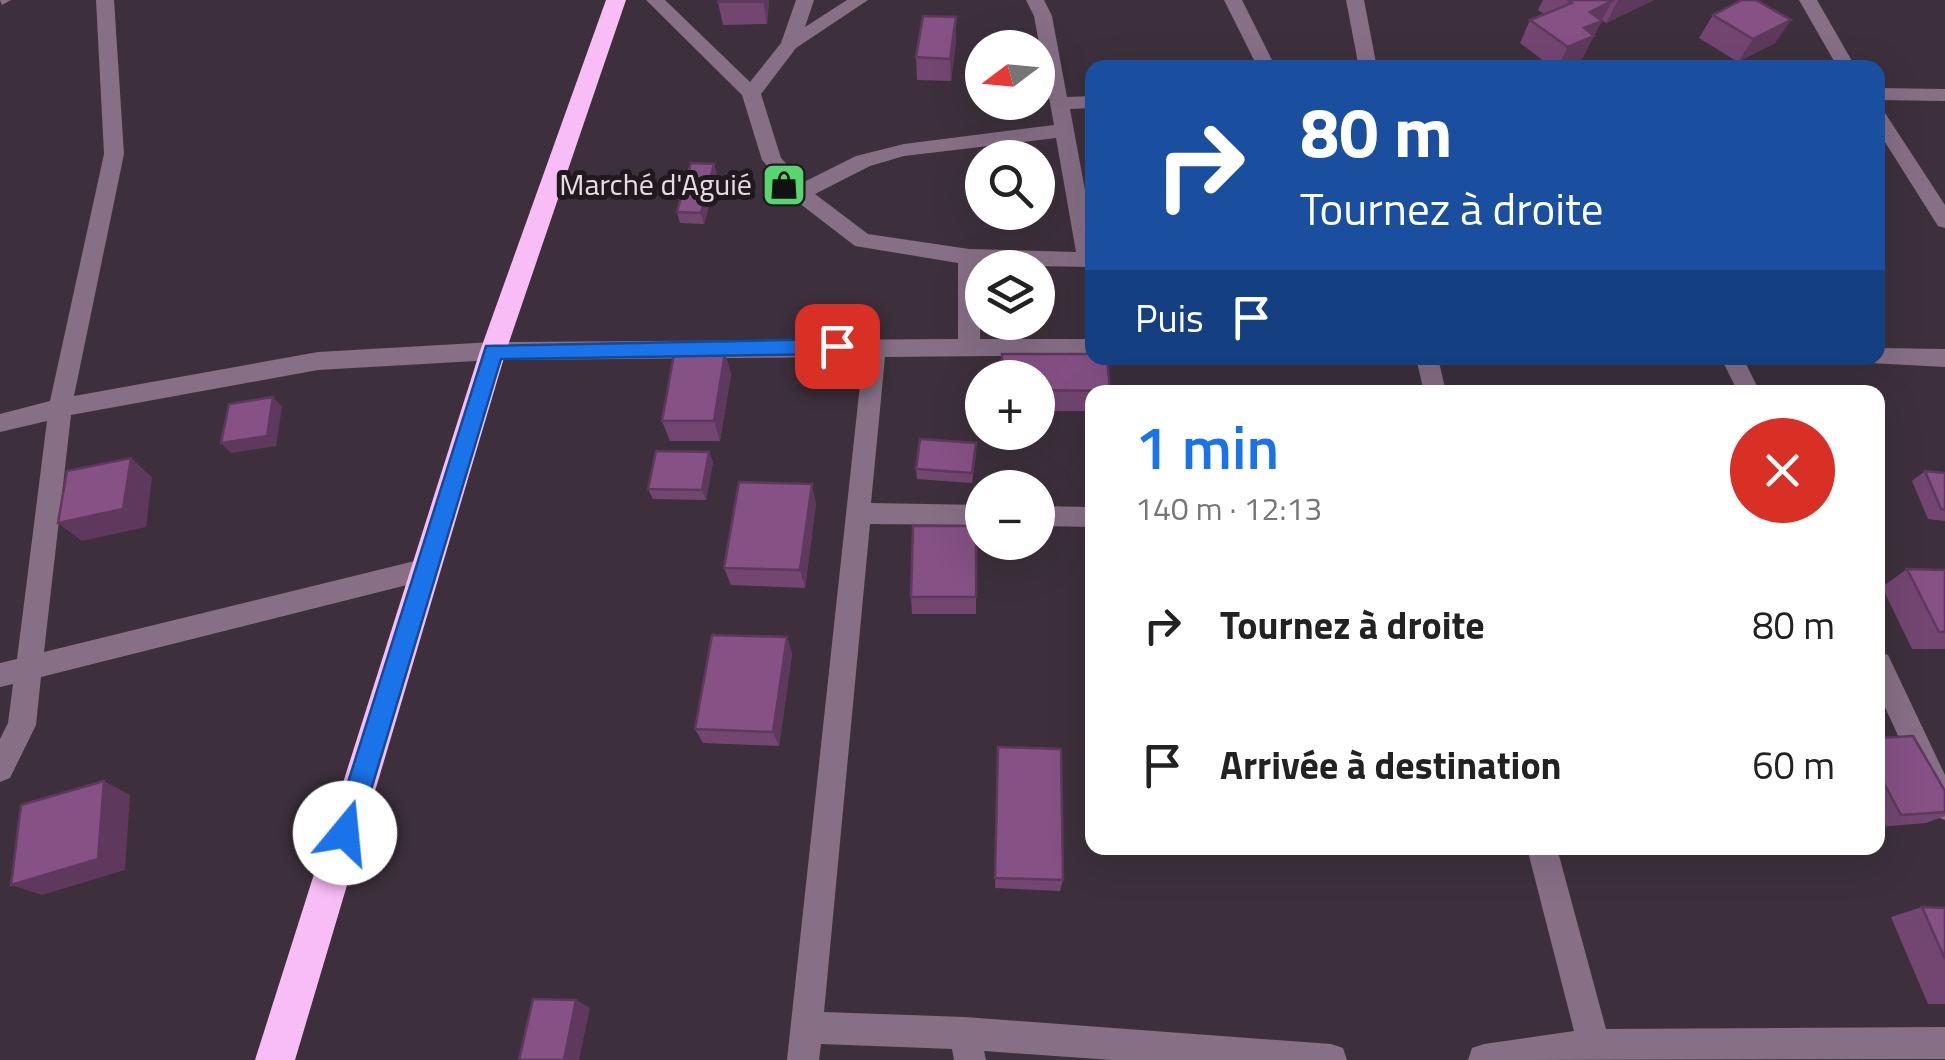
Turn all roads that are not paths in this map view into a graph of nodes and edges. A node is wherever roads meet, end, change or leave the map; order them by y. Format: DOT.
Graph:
graph roads {
  1 [pos="104,0"];
  2 [pos="616,0"];
  3 [pos="655,0"];
  4 [pos="805,0"];
  5 [pos="859,0"];
  6 [pos="1036,0"];
  7 [pos="1233,0"];
  8 [pos="1355,0"];
  9 [pos="1808,0"];
  10 [pos="790,44"];
  11 [pos="1263,60"];
  12 [pos="1366,60"];
  13 [pos="1843,60"];
  14 [pos="751,94"];
  15 [pos="1885,94"];
  16 [pos="1945,96"];
  17 [pos="1085,102"];
  18 [pos="1060,104"];
  19 [pos="1885,128"];
  20 [pos="1067,136"];
  21 [pos="1085,139"];
  22 [pos="802,192"];
  23 [pos="1945,221"];
  24 [pos="1085,233"];
  25 [pos="965,256"];
  26 [pos="1055,259"];
  27 [pos="1085,260"];
  28 [pos="969,340"];
  29 [pos="876,346"];
  30 [pos="969,346"];
  31 [pos="1085,347"];
  32 [pos="493,351"];
  33 [pos="1885,357"];
  34 [pos="1945,358"];
  35 [pos="60,408"];
  36 [pos="0,424"];
  37 [pos="858,512"];
  38 [pos="965,515"];
  39 [pos="1055,516"];
  40 [pos="1085,517"];
  41 [pos="427,569"];
  42 [pos="13,672"];
  43 [pos="1885,679"];
  44 [pos="0,768"];
  45 [pos="1945,806"];
  46 [pos="1544,855"];
  47 [pos="806,1027"];
  48 [pos="1945,1043"];
  49 [pos="968,1047"];
  50 [pos="1596,1053"];
  51 [pos="274,1060"];
  52 [pos="803,1060"];
  53 [pos="1331,1060"];
  54 [pos="1484,1060"];
  1 -- 35 [label="street"];
  2 -- 32 [label="highway"];
  3 -- 14 [label="street"];
  4 -- 10 [label="street"];
  5 -- 10 [label="street"];
  6 -- 18 [label="street"];
  7 -- 11 [label="street"];
  8 -- 12 [label="street"];
  9 -- 13 [label="street"];
  10 -- 14 [label="street"];
  14 -- 22 [label="street"];
  15 -- 16 [label="street"];
  17 -- 18 [label="street"];
  18 -- 20 [label="street"];
  19 -- 23 [label="street"];
  20 -- 21 [label="street"];
  20 -- 22 [label="street"];
  20 -- 24 [label="street"];
  22 -- 25 [label="street"];
  26 -- 27 [label="street"];
  28 -- 30 [label="street"];
  29 -- 30 [label="street"];
  29 -- 32 [label="street"];
  29 -- 37 [label="street"];
  30 -- 31 [label="street"];
  32 -- 35 [label="street"];
  32 -- 41 [label="highway"];
  33 -- 34 [label="street"];
  35 -- 36 [label="street"];
  35 -- 42 [label="street"];
  37 -- 38 [label="street"];
  37 -- 47 [label="street"];
  39 -- 40 [label="street"];
  41 -- 42 [label="street"];
  41 -- 51 [label="highway"];
  42 -- 44 [label="street"];
  43 -- 45 [label="street"];
  46 -- 50 [label="street"];
  47 -- 49 [label="street"];
  47 -- 52 [label="street"];
  48 -- 50 [label="street"];
  49 -- 53 [label="street"];
  50 -- 54 [label="street"];
}
